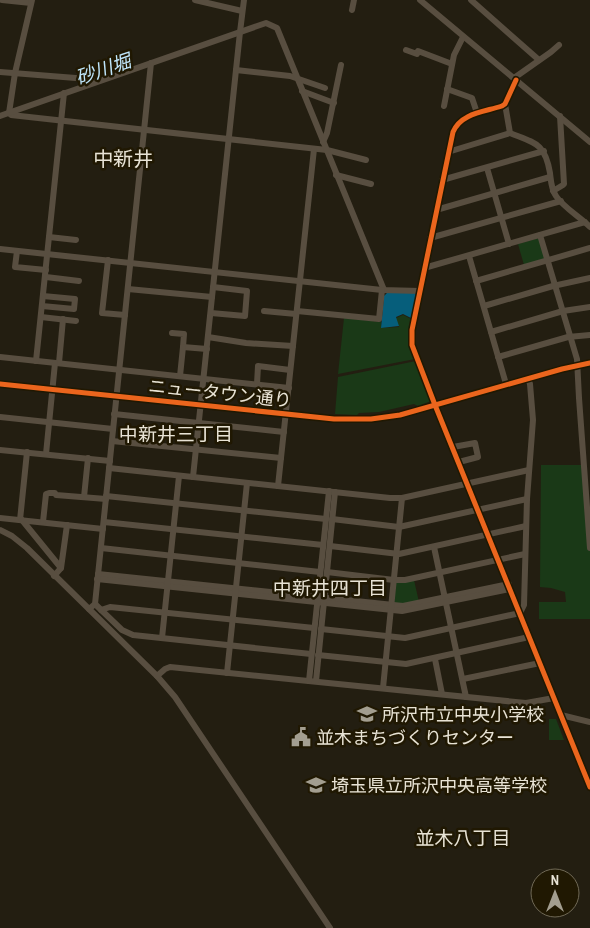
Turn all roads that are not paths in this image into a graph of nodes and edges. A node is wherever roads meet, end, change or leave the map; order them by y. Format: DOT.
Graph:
graph roads {
  1 [pos="2,0"];
  2 [pos="196,0"];
  3 [pos="244,0"];
  4 [pos="354,0"];
  5 [pos="420,0"];
  6 [pos="471,0"];
  7 [pos="31,2"];
  8 [pos="352,10"];
  9 [pos="242,11"];
  10 [pos="240,32"];
  11 [pos="464,36"];
  12 [pos="559,45"];
  13 [pos="406,50"];
  14 [pos="539,60"];
  15 [pos="151,63"];
  16 [pos="452,64"];
  17 [pos="341,65"];
  18 [pos="236,70"];
  19 [pos="0,72"];
  20 [pos="15,73"];
  21 [pos="296,77"];
  22 [pos="515,79"];
  23 [pos="103,80"];
  24 [pos="324,88"];
  25 [pos="447,89"];
  26 [pos="302,92"];
  27 [pos="64,94"];
  28 [pos="334,103"];
  29 [pos="505,104"];
  30 [pos="444,106"];
  31 [pos="9,113"];
  32 [pos="477,113"];
  33 [pos="0,116"];
  34 [pos="560,116"];
  35 [pos="62,121"];
  36 [pos="144,130"];
  37 [pos="510,134"];
  38 [pos="229,140"];
  39 [pos="322,142"];
  40 [pos="590,142"];
  41 [pos="314,149"];
  42 [pos="327,150"];
  43 [pos="544,151"];
  44 [pos="448,152"];
  45 [pos="366,160"];
  46 [pos="487,168"];
  47 [pos="336,175"];
  48 [pos="550,177"];
  49 [pos="442,180"];
  50 [pos="371,184"];
  51 [pos="553,190"];
  52 [pos="494,193"];
  53 [pos="560,201"];
  54 [pos="436,210"];
  55 [pos="501,218"];
  56 [pos="588,225"];
  57 [pos="540,235"];
  58 [pos="49,237"];
  59 [pos="430,238"];
  60 [pos="76,240"];
  61 [pos="509,244"];
  62 [pos="590,248"];
  63 [pos="0,249"];
  64 [pos="17,251"];
  65 [pos="48,254"];
  66 [pos="469,256"];
  67 [pos="108,260"];
  68 [pos="548,260"];
  69 [pos="130,263"];
  70 [pos="424,268"];
  71 [pos="215,272"];
  72 [pos="46,274"];
  73 [pos="590,278"];
  74 [pos="79,281"];
  75 [pos="299,281"];
  76 [pos="476,281"];
  77 [pos="555,286"];
  78 [pos="213,287"];
  79 [pos="128,289"];
  80 [pos="383,290"];
  81 [pos="420,291"];
  82 [pos="44,296"];
  83 [pos="212,298"];
  84 [pos="42,306"];
  85 [pos="484,306"];
  86 [pos="590,307"];
  87 [pos="264,311"];
  88 [pos="562,311"];
  89 [pos="211,312"];
  90 [pos="296,312"];
  91 [pos="125,315"];
  92 [pos="41,317"];
  93 [pos="63,319"];
  94 [pos="76,321"];
  95 [pos="491,332"];
  96 [pos="172,333"];
  97 [pos="590,335"];
  98 [pos="208,337"];
  99 [pos="570,337"];
  100 [pos="293,346"];
  101 [pos="183,347"];
  102 [pos="207,349"];
  103 [pos="0,357"];
  104 [pos="498,357"];
  105 [pos="36,361"];
  106 [pos="57,363"];
  107 [pos="590,363"];
  108 [pos="577,365"];
  109 [pos="119,370"];
  110 [pos="290,370"];
  111 [pos="180,376"];
  112 [pos="528,378"];
  113 [pos="204,379"];
  114 [pos="0,384"];
  115 [pos="257,384"];
  116 [pos="506,384"];
  117 [pos="288,388"];
  118 [pos="53,389"];
  119 [pos="116,396"];
  120 [pos="201,405"];
  121 [pos="435,405"];
  122 [pos="114,414"];
  123 [pos="286,414"];
  124 [pos="0,417"];
  125 [pos="50,423"];
  126 [pos="200,423"];
  127 [pos="113,429"];
  128 [pos="284,432"];
  129 [pos="112,441"];
  130 [pos="453,447"];
  131 [pos="0,450"];
  132 [pos="196,450"];
  133 [pos="27,452"];
  134 [pos="46,454"];
  135 [pos="88,458"];
  136 [pos="281,458"];
  137 [pos="458,462"];
  138 [pos="110,464"];
  139 [pos="529,470"];
  140 [pos="179,476"];
  141 [pos="193,477"];
  142 [pos="247,483"];
  143 [pos="468,484"];
  144 [pos="278,486"];
  145 [pos="332,492"];
  146 [pos="84,497"];
  147 [pos="106,497"];
  148 [pos="402,498"];
  149 [pos="527,499"];
  150 [pos="176,504"];
  151 [pos="244,510"];
  152 [pos="478,510"];
  153 [pos="589,513"];
  154 [pos="0,518"];
  155 [pos="329,519"];
  156 [pos="21,520"];
  157 [pos="43,522"];
  158 [pos="66,525"];
  159 [pos="103,525"];
  160 [pos="526,526"];
  161 [pos="399,527"];
  162 [pos="0,530"];
  163 [pos="173,530"];
  164 [pos="488,535"];
  165 [pos="242,537"];
  166 [pos="326,546"];
  167 [pos="434,546"];
  168 [pos="101,548"];
  169 [pos="590,548"];
  170 [pos="397,553"];
  171 [pos="525,554"];
  172 [pos="170,556"];
  173 [pos="499,560"];
  174 [pos="239,563"];
  175 [pos="61,568"];
  176 [pos="323,572"];
  177 [pos="439,572"];
  178 [pos="54,576"];
  179 [pos="98,576"];
  180 [pos="394,580"];
  181 [pos="167,584"];
  182 [pos="509,586"];
  183 [pos="236,591"];
  184 [pos="320,600"];
  185 [pos="446,600"];
  186 [pos="95,604"];
  187 [pos="391,607"];
  188 [pos="89,610"];
  189 [pos="102,610"];
  190 [pos="165,612"];
  191 [pos="520,613"];
  192 [pos="233,619"];
  193 [pos="317,628"];
  194 [pos="452,628"];
  195 [pos="388,636"];
  196 [pos="162,638"];
  197 [pos="530,638"];
  198 [pos="230,646"];
  199 [pos="457,654"];
  200 [pos="315,655"];
  201 [pos="435,659"];
  202 [pos="385,662"];
  203 [pos="540,663"];
  204 [pos="227,673"];
  205 [pos="158,676"];
  206 [pos="463,679"];
  207 [pos="312,681"];
  208 [pos="382,688"];
  209 [pos="442,694"];
  210 [pos="466,697"];
  211 [pos="554,698"];
  212 [pos="561,715"];
  213 [pos="590,722"];
  214 [pos="590,786"];
  215 [pos="330,928"];
  1 -- 7 [label="street"];
  2 -- 9 [label="street"];
  3 -- 9 [label="street"];
  4 -- 8 [label="street"];
  5 -- 11 [label="street"];
  6 -- 14 [label="street"];
  7 -- 20 [label="street"];
  9 -- 10 [label="street"];
  10 -- 15 [label="street"];
  10 -- 18 [label="street"];
  10 -- 21 [label="street"];
  11 -- 16 [label="street"];
  11 -- 22 [label="street"];
  12 -- 14 [label="street"];
  13 -- 16 [label="street"];
  14 -- 22 [label="street"];
  15 -- 23 [label="street"];
  15 -- 36 [label="street"];
  16 -- 25 [label="street"];
  17 -- 28 [label="street"];
  18 -- 21 [label="street"];
  18 -- 38 [label="street"];
  19 -- 20 [label="street"];
  20 -- 23 [label="street"];
  20 -- 31 [label="street"];
  21 -- 24 [label="street"];
  21 -- 26 [label="street"];
  22 -- 29 [label="street"];
  22 -- 34 [label="street"];
  23 -- 27 [label="street"];
  25 -- 30 [label="street"];
  25 -- 32 [label="street"];
  26 -- 28 [label="street"];
  26 -- 39 [label="street"];
  27 -- 31 [label="street"];
  27 -- 35 [label="street"];
  28 -- 39 [label="street"];
  29 -- 32 [label="street"];
  29 -- 37 [label="street"];
  31 -- 33 [label="street"];
  31 -- 35 [label="street"];
  32 -- 44 [label="street"];
  34 -- 40 [label="street"];
  34 -- 51 [label="street"];
  35 -- 36 [label="street"];
  35 -- 58 [label="street"];
  36 -- 38 [label="street"];
  36 -- 69 [label="street"];
  37 -- 43 [label="street"];
  37 -- 44 [label="street"];
  38 -- 41 [label="street"];
  38 -- 71 [label="street"];
  39 -- 42 [label="street"];
  41 -- 42 [label="street"];
  41 -- 75 [label="street"];
  42 -- 45 [label="street"];
  42 -- 47 [label="street"];
  43 -- 46 [label="street"];
  43 -- 48 [label="street"];
  44 -- 49 [label="street"];
  46 -- 49 [label="street"];
  46 -- 52 [label="street"];
  47 -- 50 [label="street"];
  47 -- 80 [label="street"];
  48 -- 51 [label="street"];
  48 -- 52 [label="street"];
  49 -- 54 [label="street"];
  51 -- 53 [label="street"];
  52 -- 54 [label="street"];
  52 -- 55 [label="street"];
  53 -- 55 [label="street"];
  53 -- 56 [label="street"];
  54 -- 59 [label="street"];
  55 -- 59 [label="street"];
  55 -- 61 [label="street"];
  56 -- 57 [label="street"];
  57 -- 61 [label="street"];
  57 -- 68 [label="street"];
  58 -- 60 [label="street"];
  58 -- 65 [label="street"];
  59 -- 70 [label="street"];
  61 -- 66 [label="street"];
  62 -- 68 [label="street"];
  63 -- 64 [label="street"];
  64 -- 65 [label="street"];
  64 -- 72 [label="street"];
  65 -- 67 [label="street"];
  65 -- 72 [label="street"];
  66 -- 70 [label="street"];
  66 -- 76 [label="street"];
  67 -- 69 [label="street"];
  67 -- 91 [label="street"];
  68 -- 76 [label="street"];
  68 -- 77 [label="street"];
  69 -- 71 [label="street"];
  69 -- 79 [label="street"];
  70 -- 81 [label="street"];
  71 -- 75 [label="street"];
  71 -- 78 [label="street"];
  72 -- 74 [label="street"];
  72 -- 82 [label="street"];
  73 -- 77 [label="street"];
  75 -- 80 [label="street"];
  75 -- 90 [label="street"];
  76 -- 85 [label="street"];
  77 -- 85 [label="street"];
  77 -- 88 [label="street"];
  78 -- 83 [label="street"];
  78 -- 89 [label="street"];
  79 -- 83 [label="street"];
  79 -- 91 [label="street"];
  80 -- 81 [label="street"];
  80 -- 90 [label="street"];
  81 -- 121 [label="street"];
  82 -- 84 [label="street"];
  82 -- 84 [label="street"];
  83 -- 89 [label="street"];
  84 -- 92 [label="street"];
  85 -- 95 [label="street"];
  86 -- 88 [label="street"];
  87 -- 90 [label="street"];
  88 -- 95 [label="street"];
  88 -- 99 [label="street"];
  89 -- 98 [label="street"];
  90 -- 100 [label="street"];
  91 -- 109 [label="street"];
  92 -- 93 [label="street"];
  92 -- 105 [label="street"];
  93 -- 94 [label="street"];
  93 -- 106 [label="street"];
  95 -- 104 [label="street"];
  96 -- 101 [label="street"];
  97 -- 99 [label="street"];
  98 -- 100 [label="street"];
  98 -- 102 [label="street"];
  99 -- 104 [label="street"];
  99 -- 108 [label="street"];
  100 -- 110 [label="street"];
  101 -- 102 [label="street"];
  101 -- 111 [label="street"];
  102 -- 113 [label="street"];
  103 -- 105 [label="street"];
  104 -- 116 [label="street"];
  105 -- 106 [label="street"];
  106 -- 109 [label="street"];
  106 -- 118 [label="street"];
  107 -- 108 [label="street, ニュータウン通り"];
  108 -- 112 [label="street, ニュータウン通り"];
  108 -- 153 [label="street"];
  109 -- 111 [label="street"];
  109 -- 119 [label="street"];
  110 -- 115 [label="street"];
  110 -- 117 [label="street"];
  111 -- 113 [label="street"];
  112 -- 116 [label="street, ニュータウン通り"];
  112 -- 139 [label="street"];
  113 -- 115 [label="street"];
  113 -- 120 [label="street"];
  114 -- 118 [label="street, ニュータウン通り"];
  115 -- 117 [label="street"];
  116 -- 121 [label="street, ニュータウン通り"];
  117 -- 123 [label="street"];
  118 -- 119 [label="street, ニュータウン通り"];
  118 -- 125 [label="street"];
  119 -- 120 [label="street, ニュータウン通り"];
  119 -- 122 [label="street"];
  120 -- 123 [label="street, ニュータウン通り"];
  120 -- 126 [label="street"];
  121 -- 123 [label="street, ニュータウン通り"];
  121 -- 130 [label="street"];
  122 -- 126 [label="street"];
  122 -- 127 [label="street"];
  123 -- 128 [label="street"];
  124 -- 125 [label="street"];
  125 -- 127 [label="street"];
  125 -- 134 [label="street"];
  126 -- 128 [label="street"];
  126 -- 132 [label="street"];
  127 -- 129 [label="street"];
  128 -- 136 [label="street"];
  129 -- 132 [label="street"];
  129 -- 138 [label="street"];
  130 -- 137 [label="street"];
  130 -- 137 [label="street"];
  131 -- 133 [label="street"];
  132 -- 136 [label="street"];
  132 -- 141 [label="street"];
  133 -- 134 [label="street"];
  133 -- 156 [label="street"];
  134 -- 135 [label="street"];
  135 -- 138 [label="street"];
  135 -- 146 [label="street"];
  136 -- 144 [label="street"];
  137 -- 143 [label="street"];
  138 -- 140 [label="street"];
  138 -- 147 [label="street"];
  139 -- 143 [label="street"];
  139 -- 149 [label="street"];
  140 -- 141 [label="street"];
  140 -- 150 [label="street"];
  141 -- 142 [label="street"];
  142 -- 144 [label="street"];
  142 -- 151 [label="street"];
  143 -- 148 [label="street"];
  143 -- 152 [label="street"];
  144 -- 145 [label="street"];
  145 -- 148 [label="street"];
  145 -- 155 [label="street"];
  146 -- 147 [label="street"];
  146 -- 157 [label="street"];
  147 -- 150 [label="street"];
  147 -- 159 [label="street"];
  148 -- 161 [label="street"];
  149 -- 152 [label="street"];
  149 -- 160 [label="street"];
  150 -- 151 [label="street"];
  150 -- 163 [label="street"];
  151 -- 155 [label="street"];
  151 -- 165 [label="street"];
  152 -- 161 [label="street"];
  152 -- 164 [label="street"];
  153 -- 169 [label="street"];
  154 -- 156 [label="street"];
  155 -- 161 [label="street"];
  155 -- 166 [label="street"];
  156 -- 157 [label="street"];
  156 -- 175 [label="street"];
  157 -- 158 [label="street"];
  158 -- 159 [label="street"];
  158 -- 175 [label="street"];
  159 -- 163 [label="street"];
  159 -- 168 [label="street"];
  160 -- 164 [label="street"];
  160 -- 171 [label="street"];
  161 -- 170 [label="street"];
  162 -- 178 [label="street"];
  163 -- 165 [label="street"];
  163 -- 172 [label="street"];
  164 -- 167 [label="street"];
  164 -- 173 [label="street"];
  165 -- 166 [label="street"];
  165 -- 174 [label="street"];
  166 -- 170 [label="street"];
  166 -- 176 [label="street"];
  167 -- 170 [label="street"];
  167 -- 177 [label="street"];
  168 -- 172 [label="street"];
  168 -- 179 [label="street"];
  170 -- 180 [label="street"];
  171 -- 173 [label="street"];
  171 -- 191 [label="street"];
  172 -- 174 [label="street"];
  172 -- 181 [label="street"];
  173 -- 177 [label="street"];
  173 -- 182 [label="street"];
  174 -- 176 [label="street"];
  174 -- 183 [label="street"];
  175 -- 178 [label="street"];
  176 -- 180 [label="street"];
  176 -- 184 [label="street"];
  177 -- 180 [label="street"];
  177 -- 185 [label="street"];
  178 -- 188 [label="street"];
  179 -- 181 [label="street"];
  179 -- 186 [label="street"];
  180 -- 187 [label="street"];
  181 -- 183 [label="street"];
  181 -- 190 [label="street"];
  182 -- 185 [label="street"];
  182 -- 191 [label="street"];
  183 -- 184 [label="street"];
  183 -- 192 [label="street"];
  184 -- 187 [label="street"];
  184 -- 193 [label="street"];
  185 -- 187 [label="street"];
  185 -- 194 [label="street"];
  186 -- 188 [label="street"];
  186 -- 189 [label="street"];
  187 -- 195 [label="street"];
  188 -- 205 [label="street"];
  189 -- 190 [label="street"];
  189 -- 196 [label="street"];
  190 -- 192 [label="street"];
  190 -- 196 [label="street"];
  191 -- 194 [label="street"];
  191 -- 197 [label="street"];
  192 -- 193 [label="street"];
  192 -- 198 [label="street"];
  193 -- 195 [label="street"];
  193 -- 200 [label="street"];
  194 -- 195 [label="street"];
  194 -- 199 [label="street"];
  195 -- 202 [label="street"];
  196 -- 198 [label="street"];
  197 -- 199 [label="street"];
  197 -- 203 [label="street"];
  198 -- 200 [label="street"];
  198 -- 204 [label="street"];
  199 -- 201 [label="street"];
  199 -- 206 [label="street"];
  200 -- 202 [label="street"];
  200 -- 207 [label="street"];
  201 -- 202 [label="street"];
  201 -- 209 [label="street"];
  202 -- 208 [label="street"];
  203 -- 206 [label="street"];
  203 -- 211 [label="street"];
  204 -- 205 [label="street"];
  204 -- 207 [label="street"];
  205 -- 215 [label="street"];
  206 -- 210 [label="street"];
  207 -- 208 [label="street"];
  208 -- 209 [label="street"];
  209 -- 210 [label="street"];
  210 -- 211 [label="street"];
  211 -- 212 [label="street"];
  212 -- 213 [label="street"];
  212 -- 214 [label="street"];
}
